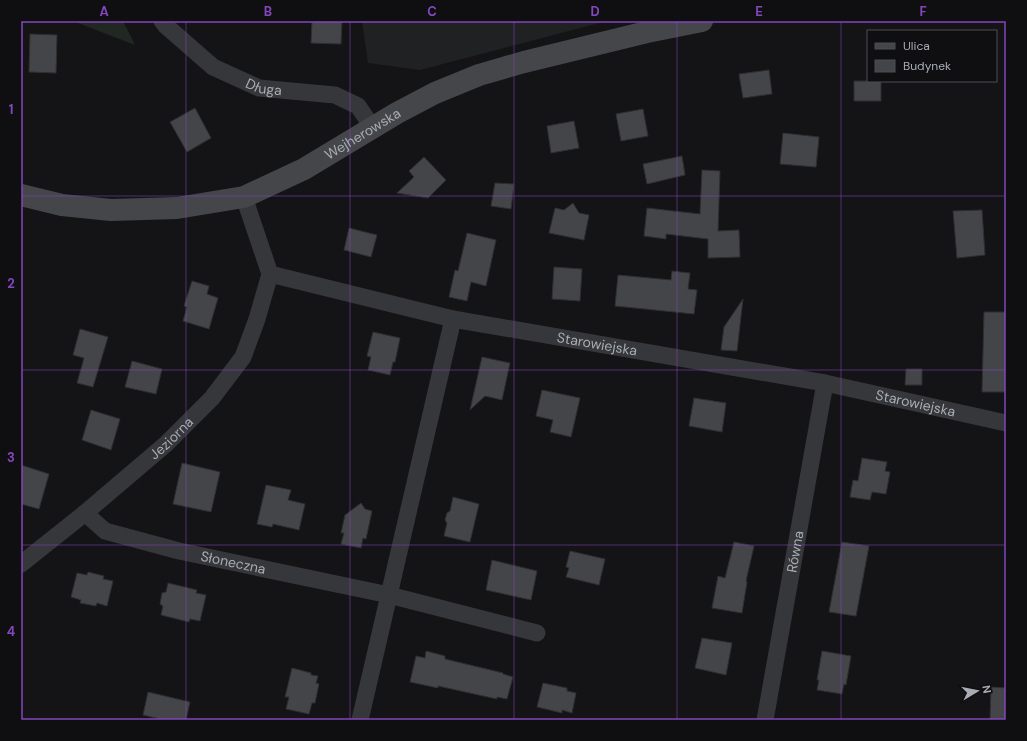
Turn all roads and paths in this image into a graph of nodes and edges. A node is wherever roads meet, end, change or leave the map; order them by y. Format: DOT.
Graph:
graph roads {
  1 [pos="162,21"];
  2 [pos="702,21"];
  3 [pos="373,128"];
  4 [pos="21,195"];
  5 [pos="244,197"];
  6 [pos="270,274"];
  7 [pos="453,319"];
  8 [pos="825,383"];
  9 [pos="1006,423"];
  10 [pos="85,513"];
  11 [pos="21,564"];
  12 [pos="389,595"];
  13 [pos="537,633"];
  14 [pos="360,720"];
  15 [pos="764,720"];
  1 -- 3 [label="street, Długa"];
  2 -- 3 [label="street, Wejherowska"];
  3 -- 5 [label="street, Wejherowska"];
  4 -- 5 [label="street, Wejherowska"];
  5 -- 6 [label="street"];
  6 -- 7 [label="street, Starowiejska"];
  6 -- 10 [label="street, Jeziorna"];
  7 -- 8 [label="street, Starowiejska"];
  7 -- 12 [label="street"];
  8 -- 9 [label="street, Starowiejska"];
  8 -- 15 [label="street, Równa"];
  10 -- 11 [label="street, Jeziorna"];
  10 -- 12 [label="street, Słoneczna"];
  12 -- 13 [label="street, Słoneczna"];
  12 -- 14 [label="street"];
}
